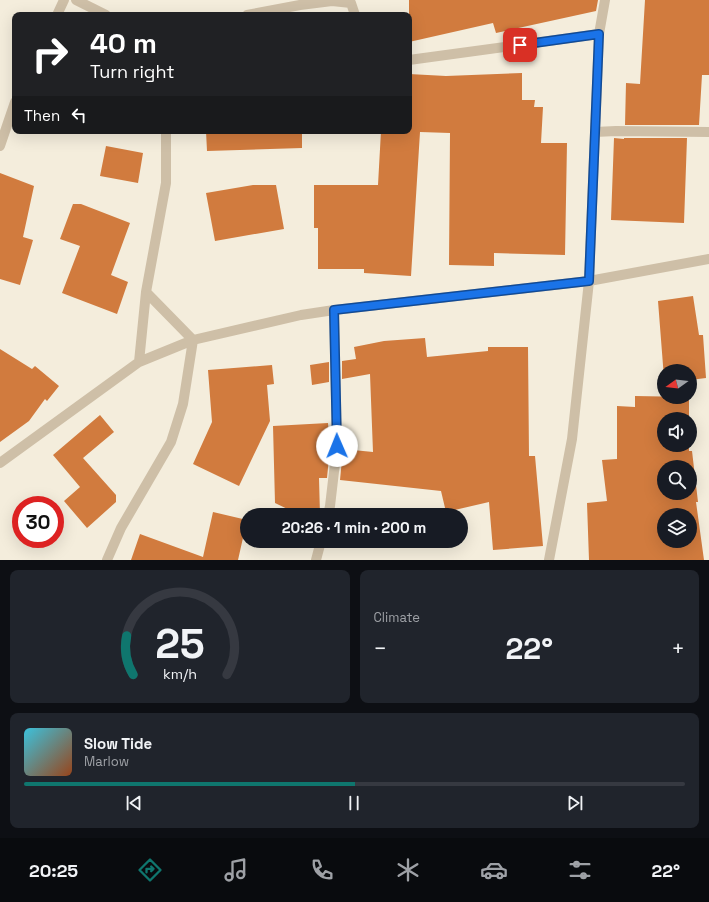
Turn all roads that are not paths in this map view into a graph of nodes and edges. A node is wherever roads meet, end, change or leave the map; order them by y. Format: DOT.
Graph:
graph roads {
  1 [pos="64,0"];
  2 [pos="76,0"];
  3 [pos="605,0"];
  4 [pos="58,12"];
  5 [pos="100,12"];
  6 [pos="262,12"];
  7 [pos="355,12"];
  8 [pos="599,34"];
  9 [pos="412,60"];
  10 [pos="12,111"];
  11 [pos="595,132"];
  12 [pos="709,132"];
  13 [pos="166,134"];
  14 [pos="0,146"];
  15 [pos="709,259"];
  16 [pos="589,281"];
  17 [pos="146,292"];
  18 [pos="334,310"];
  19 [pos="192,340"];
  20 [pos="139,362"];
  21 [pos="0,463"];
  22 [pos="330,508"];
  23 [pos="319,548"];
  24 [pos="107,560"];
  25 [pos="316,560"];
  26 [pos="549,560"];
  1 -- 4 [label="street"];
  2 -- 5 [label="street"];
  3 -- 8 [label="street"];
  6 -- 7 [label="street"];
  8 -- 9 [label="street"];
  8 -- 11 [label="street"];
  10 -- 14 [label="street"];
  11 -- 12 [label="street"];
  11 -- 16 [label="street"];
  13 -- 17 [label="street"];
  15 -- 16 [label="street"];
  16 -- 18 [label="street"];
  16 -- 26 [label="street"];
  17 -- 19 [label="street"];
  17 -- 20 [label="street"];
  18 -- 19 [label="street"];
  18 -- 22 [label="street"];
  19 -- 20 [label="street"];
  19 -- 24 [label="street"];
  20 -- 21 [label="street"];
  23 -- 25 [label="street"];
}
